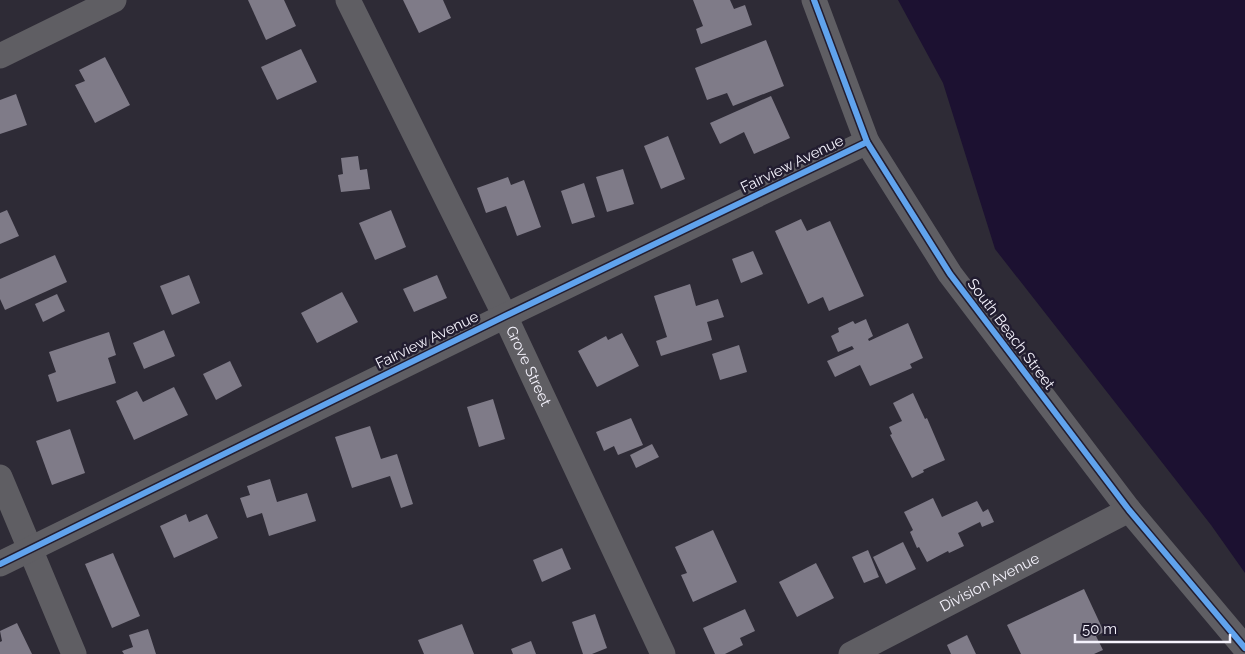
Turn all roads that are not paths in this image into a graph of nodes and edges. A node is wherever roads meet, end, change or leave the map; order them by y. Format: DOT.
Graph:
graph roads {
  1 [pos="114,0"];
  2 [pos="348,0"];
  3 [pos="814,0"];
  4 [pos="0,56"];
  5 [pos="867,142"];
  6 [pos="504,316"];
  7 [pos="0,477"];
  8 [pos="1129,510"];
  9 [pos="30,549"];
  10 [pos="0,564"];
  11 [pos="1245,648"];
  12 [pos="74,654"];
  13 [pos="664,654"];
  14 [pos="851,654"];
  1 -- 4 [label="street"];
  2 -- 6 [label="street, Grove Street"];
  3 -- 5 [label="street, South Beach Street"];
  5 -- 6 [label="street, Fairview Avenue"];
  5 -- 8 [label="street, South Beach Street"];
  6 -- 9 [label="street, Fairview Avenue"];
  6 -- 13 [label="street, Grove Street"];
  7 -- 9 [label="street"];
  8 -- 11 [label="street, South Beach Street"];
  8 -- 14 [label="street, Division Avenue"];
  9 -- 10 [label="street, Fairview Avenue"];
  9 -- 12 [label="street"];
}
